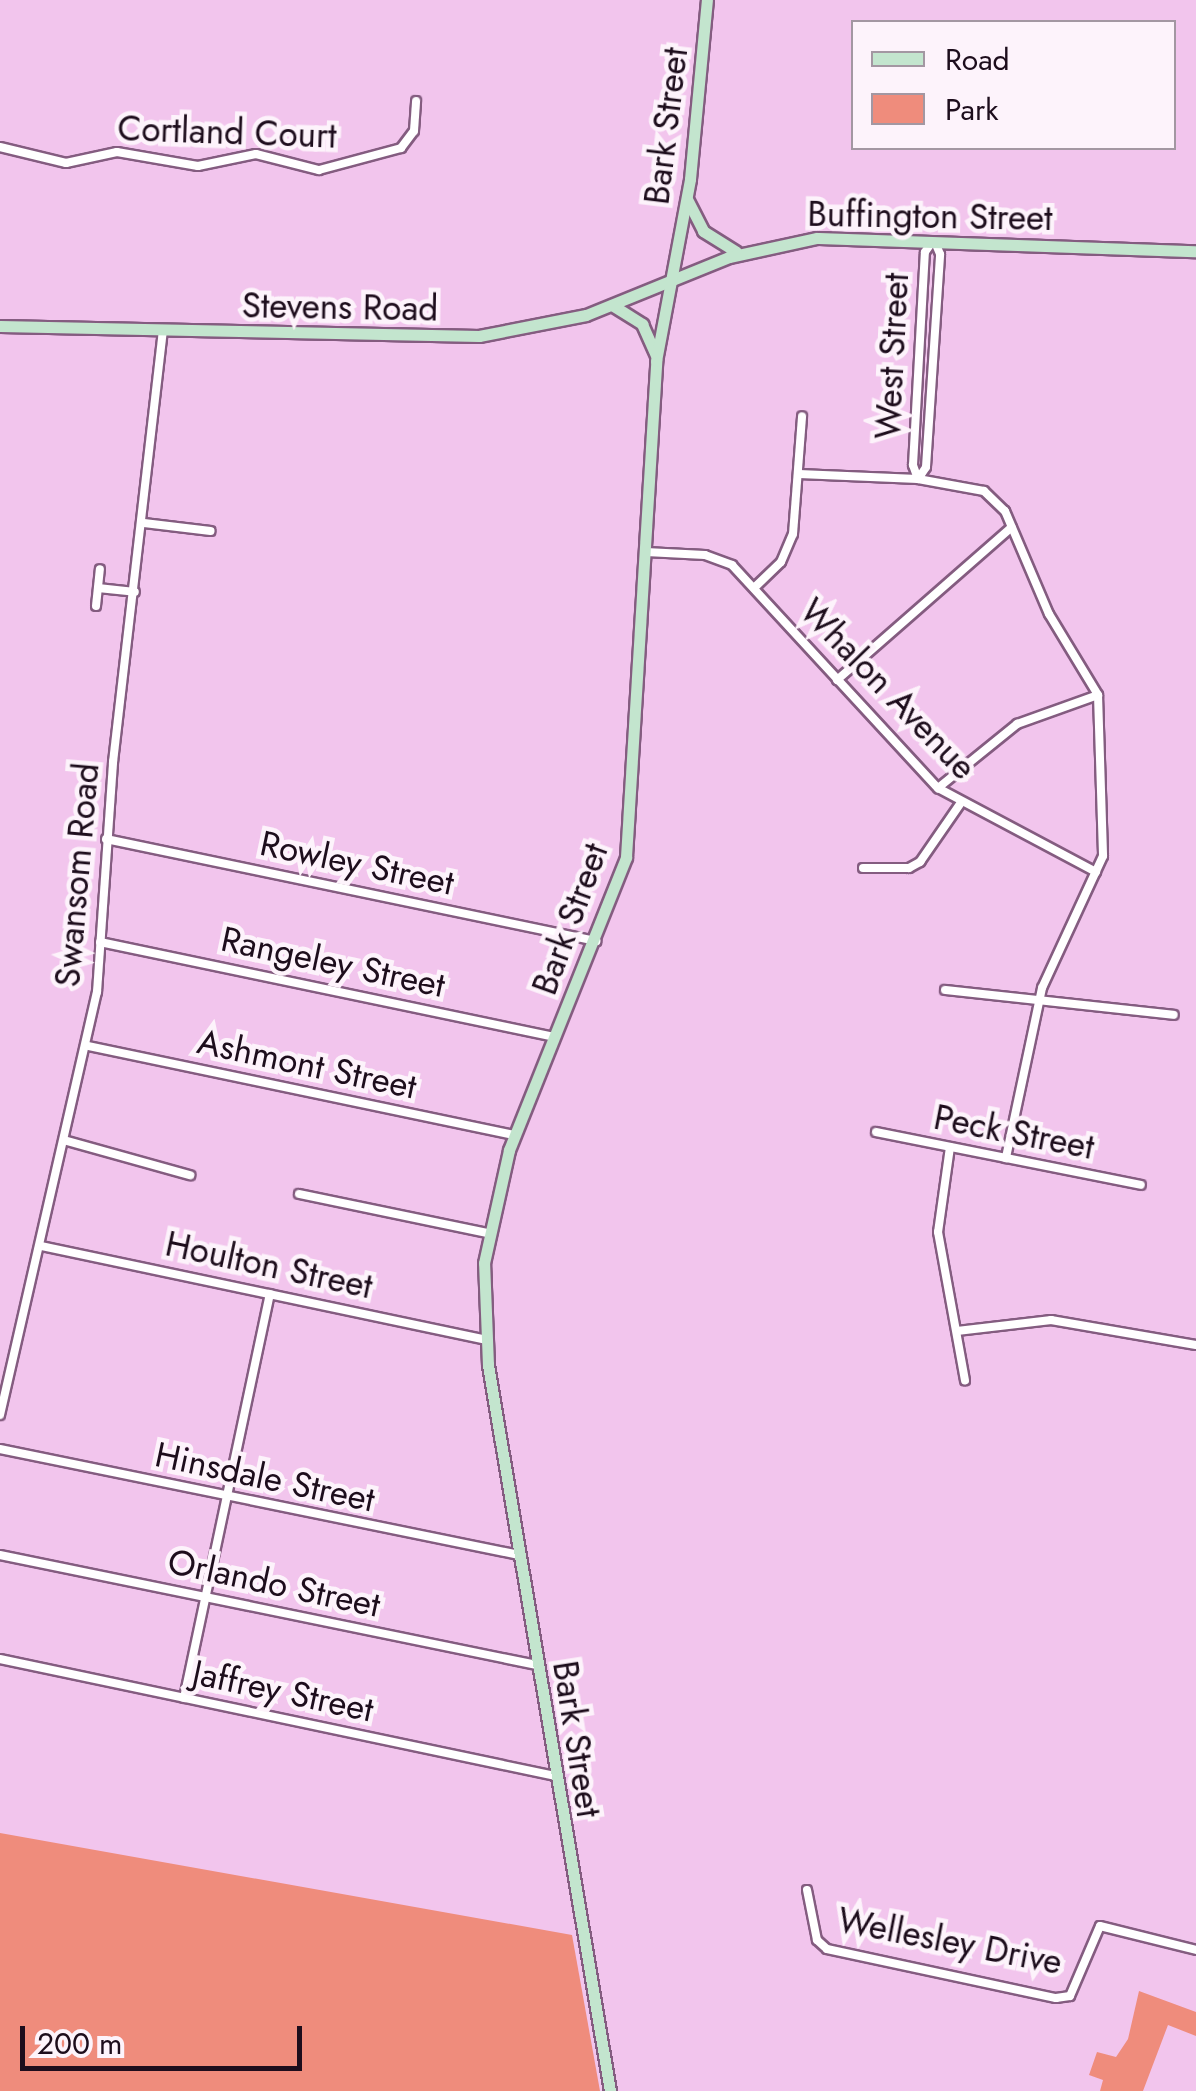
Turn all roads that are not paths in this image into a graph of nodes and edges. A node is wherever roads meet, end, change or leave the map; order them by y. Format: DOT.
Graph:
graph roads {
  1 [pos="707,0"];
  2 [pos="416,101"];
  3 [pos="0,147"];
  4 [pos="686,197"];
  5 [pos="934,240"];
  6 [pos="1196,251"];
  7 [pos="740,253"];
  8 [pos="670,282"];
  9 [pos="612,305"];
  10 [pos="0,326"];
  11 [pos="163,332"];
  12 [pos="657,358"];
  13 [pos="802,416"];
  14 [pos="799,474"];
  15 [pos="918,479"];
  16 [pos="144,524"];
  17 [pos="1012,528"];
  18 [pos="212,531"];
  19 [pos="646,552"];
  20 [pos="100,569"];
  21 [pos="98,588"];
  22 [pos="754,588"];
  23 [pos="135,592"];
  24 [pos="96,606"];
  25 [pos="837,680"];
  26 [pos="1098,695"];
  27 [pos="938,788"];
  28 [pos="960,804"];
  29 [pos="106,839"];
  30 [pos="863,868"];
  31 [pos="1096,872"];
  32 [pos="596,940"];
  33 [pos="100,942"];
  34 [pos="945,990"];
  35 [pos="1039,1000"];
  36 [pos="1174,1015"];
  37 [pos="555,1036"];
  38 [pos="88,1046"];
  39 [pos="876,1132"];
  40 [pos="515,1136"];
  41 [pos="66,1141"];
  42 [pos="950,1147"];
  43 [pos="1006,1158"];
  44 [pos="190,1175"];
  45 [pos="1141,1185"];
  46 [pos="299,1194"];
  47 [pos="487,1233"];
  48 [pos="41,1246"];
  49 [pos="270,1294"];
  50 [pos="956,1331"];
  51 [pos="484,1339"];
  52 [pos="1196,1345"];
  53 [pos="965,1381"];
  54 [pos="0,1415"];
  55 [pos="0,1449"];
  56 [pos="228,1495"];
  57 [pos="0,1555"];
  58 [pos="519,1556"];
  59 [pos="206,1597"];
  60 [pos="0,1659"];
  61 [pos="537,1665"];
  62 [pos="184,1698"];
  63 [pos="555,1776"];
  64 [pos="807,1890"];
  65 [pos="1196,1950"];
  66 [pos="610,2091"];
  1 -- 4 [label="main road, Bark Street"];
  2 -- 3 [label="street, Cortland Court"];
  4 -- 7 [label="main road"];
  4 -- 8 [label="main road, Bark Street"];
  5 -- 6 [label="main road, Buffington Street"];
  5 -- 7 [label="main road, Buffington Street"];
  5 -- 15 [label="street, West Street"];
  5 -- 15 [label="street, West Street"];
  7 -- 8 [label="main road, Buffington Street"];
  8 -- 9 [label="main road, Stevens Road"];
  8 -- 12 [label="main road, Bark Street"];
  9 -- 11 [label="main road, Stevens Road"];
  9 -- 12 [label="main road"];
  10 -- 11 [label="main road, Stevens Road"];
  11 -- 16 [label="street, Swansom Road"];
  12 -- 19 [label="main road, Bark Street"];
  13 -- 14 [label="street"];
  14 -- 15 [label="street"];
  14 -- 22 [label="street"];
  15 -- 17 [label="street"];
  16 -- 18 [label="street"];
  16 -- 23 [label="street, Swansom Road"];
  17 -- 25 [label="street"];
  17 -- 26 [label="street"];
  19 -- 22 [label="street, Whalon Avenue"];
  19 -- 32 [label="main road, Bark Street"];
  20 -- 21 [label="street"];
  21 -- 23 [label="street"];
  21 -- 24 [label="street"];
  22 -- 25 [label="street, Whalon Avenue"];
  23 -- 29 [label="street, Swansom Road"];
  25 -- 27 [label="street, Whalon Avenue"];
  26 -- 27 [label="street"];
  26 -- 31 [label="street"];
  27 -- 28 [label="street, Whalon Avenue"];
  28 -- 30 [label="street"];
  28 -- 31 [label="street, Whalon Avenue"];
  29 -- 32 [label="street, Rowley Street"];
  29 -- 33 [label="street, Swansom Road"];
  31 -- 35 [label="street"];
  32 -- 37 [label="main road, Bark Street"];
  33 -- 37 [label="street, Rangeley Street"];
  33 -- 38 [label="street, Swansom Road"];
  34 -- 35 [label="street"];
  35 -- 36 [label="street"];
  35 -- 43 [label="street"];
  37 -- 40 [label="main road, Bark Street"];
  38 -- 40 [label="street, Ashmont Street"];
  38 -- 41 [label="street, Swansom Road"];
  39 -- 42 [label="street, Peck Street"];
  40 -- 47 [label="main road, Bark Street"];
  41 -- 44 [label="street"];
  41 -- 48 [label="street, Swansom Road"];
  42 -- 43 [label="street, Peck Street"];
  42 -- 50 [label="street"];
  43 -- 45 [label="street, Peck Street"];
  46 -- 47 [label="street"];
  47 -- 51 [label="main road, Bark Street"];
  48 -- 49 [label="street, Houlton Street"];
  48 -- 54 [label="street, Swansom Road"];
  49 -- 51 [label="street, Houlton Street"];
  49 -- 56 [label="street"];
  50 -- 52 [label="street"];
  50 -- 53 [label="street"];
  51 -- 58 [label="main road, Bark Street"];
  55 -- 56 [label="street, Hinsdale Street"];
  56 -- 58 [label="street, Hinsdale Street"];
  56 -- 59 [label="street"];
  57 -- 59 [label="street, Orlando Street"];
  58 -- 61 [label="main road, Bark Street"];
  59 -- 61 [label="street, Orlando Street"];
  59 -- 62 [label="street"];
  60 -- 62 [label="street, Jaffrey Street"];
  61 -- 63 [label="main road, Bark Street"];
  62 -- 63 [label="street, Jaffrey Street"];
  63 -- 66 [label="main road, Bark Street"];
  64 -- 65 [label="street, Wellesley Drive"];
}
